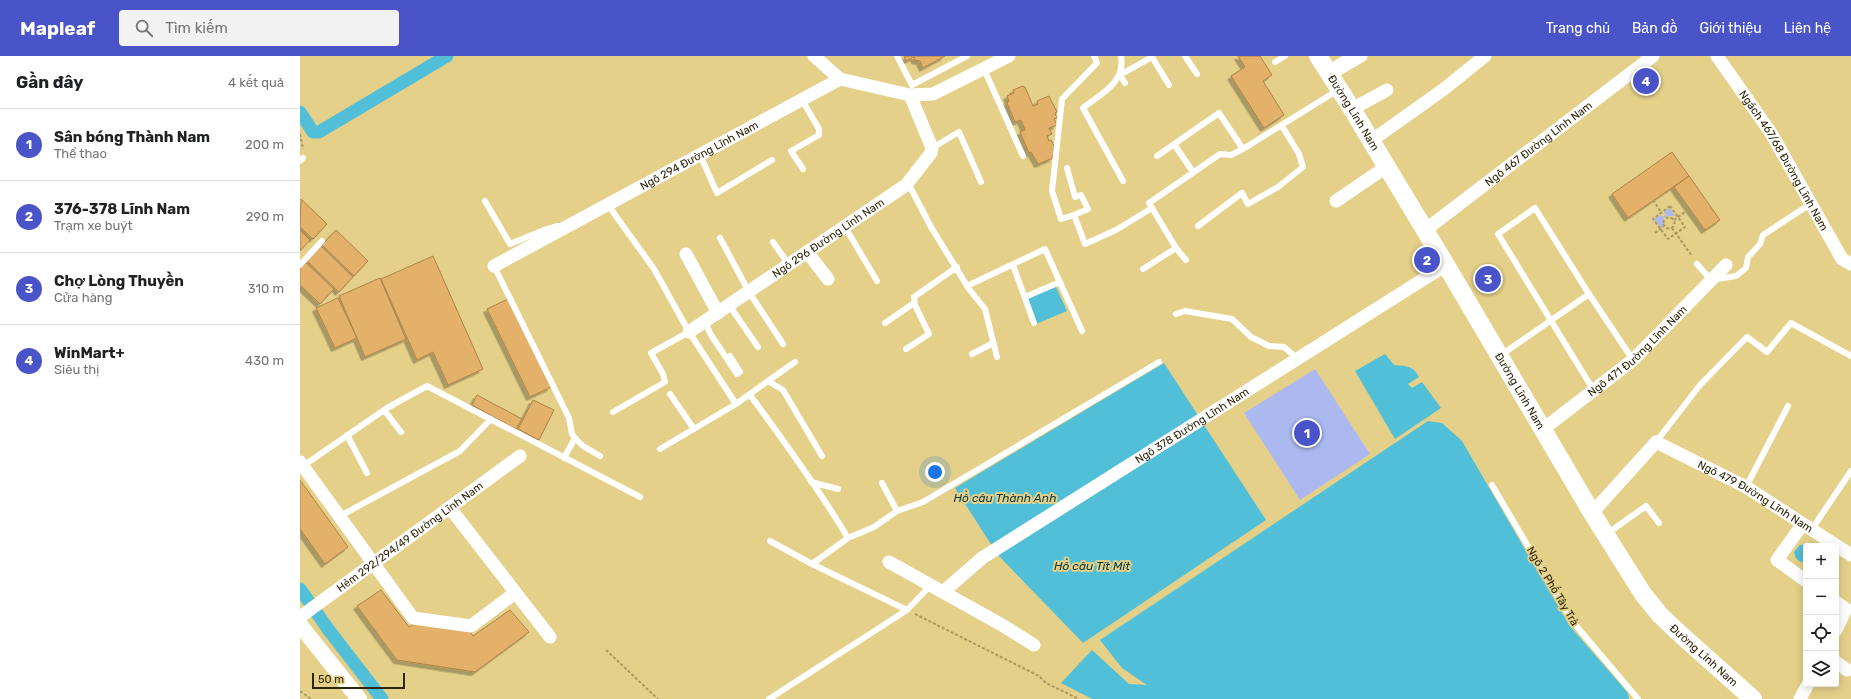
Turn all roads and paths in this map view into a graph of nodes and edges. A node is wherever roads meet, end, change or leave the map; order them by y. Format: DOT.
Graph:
graph roads {
  1 [pos="814,56"];
  2 [pos="896,56"];
  3 [pos="967,56"];
  4 [pos="1009,56"];
  5 [pos="1094,56"];
  6 [pos="1121,56"];
  7 [pos="1185,56"];
  8 [pos="1285,56"];
  9 [pos="1348,56"];
  10 [pos="1361,56"];
  11 [pos="1485,56"];
  12 [pos="1653,56"];
  13 [pos="1717,56"];
  14 [pos="1275,62"];
  15 [pos="1325,66"];
  16 [pos="984,69"];
  17 [pos="1197,74"];
  18 [pos="1120,75"];
  19 [pos="840,79"];
  20 [pos="1125,83"];
  21 [pos="1169,85"];
  22 [pos="1340,89"];
  23 [pos="1387,90"];
  24 [pos="910,95"];
  25 [pos="802,100"];
  26 [pos="1352,109"];
  27 [pos="1282,126"];
  28 [pos="300,134"];
  29 [pos="1371,141"];
  30 [pos="1174,144"];
  31 [pos="932,148"];
  32 [pos="1243,149"];
  33 [pos="700,155"];
  34 [pos="1023,156"];
  35 [pos="1157,156"];
  36 [pos="302,160"];
  37 [pos="772,160"];
  38 [pos="1386,167"];
  39 [pos="1068,168"];
  40 [pos="803,169"];
  41 [pos="1193,172"];
  42 [pos="1123,181"];
  43 [pos="981,182"];
  44 [pos="908,183"];
  45 [pos="1653,200"];
  46 [pos="485,201"];
  47 [pos="1336,201"];
  48 [pos="1812,203"];
  49 [pos="608,205"];
  50 [pos="1152,208"];
  51 [pos="1690,209"];
  52 [pos="1661,212"];
  53 [pos="1074,215"];
  54 [pos="1678,217"];
  55 [pos="580,220"];
  56 [pos="1674,220"];
  57 [pos="1198,226"];
  58 [pos="1664,226"];
  59 [pos="844,227"];
  60 [pos="1672,228"];
  61 [pos="1660,229"];
  62 [pos="1424,231"];
  63 [pos="1655,233"];
  64 [pos="1676,233"];
  65 [pos="720,238"];
  66 [pos="322,241"];
  67 [pos="773,242"];
  68 [pos="1176,248"];
  69 [pos="807,252"];
  70 [pos="686,254"];
  71 [pos="1186,260"];
  72 [pos="1698,264"];
  73 [pos="1851,264"];
  74 [pos="300,265"];
  75 [pos="789,265"];
  76 [pos="1013,265"];
  77 [pos="1446,265"];
  78 [pos="1726,265"];
  79 [pos="494,266"];
  80 [pos="957,267"];
  81 [pos="1143,269"];
  82 [pos="828,279"];
  83 [pos="1711,280"];
  84 [pos="877,281"];
  85 [pos="1060,282"];
  86 [pos="967,286"];
  87 [pos="749,292"];
  88 [pos="1589,294"];
  89 [pos="1025,297"];
  90 [pos="914,303"];
  91 [pos="729,305"];
  92 [pos="718,313"];
  93 [pos="1176,314"];
  94 [pos="1551,321"];
  95 [pos="885,323"];
  96 [pos="1034,323"];
  97 [pos="708,326"];
  98 [pos="1082,331"];
  99 [pos="689,332"];
  100 [pos="993,343"];
  101 [pos="783,344"];
  102 [pos="758,347"];
  103 [pos="906,349"];
  104 [pos="972,354"];
  105 [pos="1500,356"];
  106 [pos="1851,356"];
  107 [pos="997,357"];
  108 [pos="1298,358"];
  109 [pos="1633,360"];
  110 [pos="794,362"];
  111 [pos="1159,362"];
  112 [pos="739,373"];
  113 [pos="768,381"];
  114 [pos="1594,391"];
  115 [pos="670,394"];
  116 [pos="750,395"];
  117 [pos="736,404"];
  118 [pos="1788,406"];
  119 [pos="384,410"];
  120 [pos="613,412"];
  121 [pos="491,419"];
  122 [pos="694,429"];
  123 [pos="1542,430"];
  124 [pos="401,432"];
  125 [pos="346,435"];
  126 [pos="575,438"];
  127 [pos="1656,442"];
  128 [pos="660,449"];
  129 [pos="520,456"];
  130 [pos="600,456"];
  131 [pos="822,456"];
  132 [pos="564,458"];
  133 [pos="302,464"];
  134 [pos="1851,471"];
  135 [pos="367,473"];
  136 [pos="811,482"];
  137 [pos="882,482"];
  138 [pos="1492,485"];
  139 [pos="1746,487"];
  140 [pos="838,489"];
  141 [pos="640,497"];
  142 [pos="450,508"];
  143 [pos="897,512"];
  144 [pos="1592,513"];
  145 [pos="340,516"];
  146 [pos="1659,523"];
  147 [pos="1807,527"];
  148 [pos="1606,534"];
  149 [pos="848,538"];
  150 [pos="770,542"];
  151 [pos="1851,555"];
  152 [pos="889,562"];
  153 [pos="374,564"];
  154 [pos="812,564"];
  155 [pos="1803,579"];
  156 [pos="932,585"];
  157 [pos="943,592"];
  158 [pos="515,593"];
  159 [pos="1839,604"];
  160 [pos="907,610"];
  161 [pos="302,618"];
  162 [pos="1839,624"];
  163 [pos="550,637"];
  164 [pos="1034,645"];
  165 [pos="606,650"];
  166 [pos="1839,664"];
  167 [pos="1847,670"];
  168 [pos="1806,687"];
  169 [pos="300,691"];
  170 [pos="311,699"];
  171 [pos="359,699"];
  172 [pos="658,699"];
  173 [pos="769,699"];
  174 [pos="1078,699"];
  175 [pos="1638,699"];
  176 [pos="1753,699"];
  177 [pos="1800,699"];
  1 -- 19 [label="street"];
  2 -- 3 [label="lane"];
  4 -- 16 [label="street"];
  5 -- 53 [label="lane"];
  6 -- 18 [label="lane"];
  7 -- 17 [label="lane"];
  8 -- 14 [label="lane"];
  9 -- 15 [label="lane"];
  10 -- 15 [label="street"];
  11 -- 29 [label="street"];
  12 -- 62 [label="street, Ngõ 467 Đường Lĩnh Nam"];
  13 -- 48 [label="street, Ngách 467/68 Đường Lĩnh Nam"];
  15 -- 22 [label="main road, Đường Lĩnh Nam"];
  16 -- 24 [label="street"];
  16 -- 34 [label="lane"];
  18 -- 20 [label="lane"];
  18 -- 21 [label="lane"];
  18 -- 42 [label="lane"];
  19 -- 24 [label="street"];
  19 -- 25 [label="street, Ngõ 294 Đường Lĩnh Nam"];
  22 -- 26 [label="main road, Đường Lĩnh Nam"];
  22 -- 27 [label="lane"];
  23 -- 26 [label="street"];
  24 -- 31 [label="street"];
  25 -- 33 [label="street, Ngõ 294 Đường Lĩnh Nam"];
  25 -- 40 [label="lane"];
  26 -- 29 [label="main road, Đường Lĩnh Nam"];
  27 -- 32 [label="lane"];
  27 -- 57 [label="lane"];
  28 -- 36 [label="path"];
  29 -- 38 [label="main road, Đường Lĩnh Nam"];
  30 -- 32 [label="lane"];
  30 -- 35 [label="lane"];
  30 -- 41 [label="lane"];
  31 -- 43 [label="lane"];
  31 -- 44 [label="street, Ngõ 296 Đường Lĩnh Nam"];
  32 -- 41 [label="lane"];
  33 -- 37 [label="lane"];
  33 -- 49 [label="street, Ngõ 294 Đường Lĩnh Nam"];
  38 -- 47 [label="street"];
  38 -- 62 [label="main road, Đường Lĩnh Nam"];
  39 -- 53 [label="lane"];
  41 -- 50 [label="lane"];
  44 -- 59 [label="street, Ngõ 296 Đường Lĩnh Nam"];
  44 -- 80 [label="lane"];
  45 -- 52 [label="path"];
  46 -- 55 [label="lane"];
  48 -- 73 [label="street, Ngách 467/68 Đường Lĩnh Nam"];
  48 -- 83 [label="lane"];
  49 -- 55 [label="street, Ngõ 294 Đường Lĩnh Nam"];
  49 -- 99 [label="lane"];
  50 -- 53 [label="lane"];
  50 -- 68 [label="lane"];
  51 -- 54 [label="path"];
  52 -- 54 [label="path"];
  52 -- 61 [label="path"];
  54 -- 56 [label="path"];
  54 -- 64 [label="path"];
  55 -- 79 [label="street, Ngõ 294 Đường Lĩnh Nam"];
  56 -- 58 [label="path"];
  56 -- 60 [label="path"];
  58 -- 60 [label="path"];
  58 -- 61 [label="path"];
  59 -- 69 [label="street, Ngõ 296 Đường Lĩnh Nam"];
  59 -- 84 [label="lane"];
  60 -- 64 [label="path"];
  61 -- 63 [label="path"];
  61 -- 64 [label="path"];
  62 -- 77 [label="main road, Đường Lĩnh Nam"];
  64 -- 72 [label="path"];
  65 -- 87 [label="lane"];
  66 -- 74 [label="lane"];
  67 -- 75 [label="lane"];
  68 -- 71 [label="lane"];
  68 -- 81 [label="lane"];
  69 -- 75 [label="street, Ngõ 296 Đường Lĩnh Nam"];
  69 -- 82 [label="street"];
  70 -- 92 [label="street"];
  72 -- 83 [label="lane"];
  75 -- 87 [label="street, Ngõ 296 Đường Lĩnh Nam"];
  76 -- 85 [label="lane"];
  76 -- 86 [label="lane"];
  76 -- 89 [label="lane"];
  77 -- 105 [label="main road, Đường Lĩnh Nam"];
  77 -- 108 [label="street, Ngõ 378 Đường Lĩnh Nam"];
  78 -- 83 [label="street, Ngõ 471 Đường Lĩnh Nam"];
  79 -- 126 [label="lane"];
  80 -- 86 [label="lane"];
  80 -- 90 [label="lane"];
  83 -- 109 [label="street, Ngõ 471 Đường Lĩnh Nam"];
  85 -- 89 [label="lane"];
  85 -- 98 [label="lane"];
  86 -- 100 [label="lane"];
  87 -- 91 [label="street, Ngõ 296 Đường Lĩnh Nam"];
  87 -- 101 [label="lane"];
  88 -- 94 [label="lane"];
  88 -- 94 [label="lane"];
  88 -- 109 [label="lane"];
  89 -- 96 [label="lane"];
  90 -- 95 [label="lane"];
  90 -- 103 [label="lane"];
  91 -- 92 [label="street, Ngõ 296 Đường Lĩnh Nam"];
  91 -- 102 [label="lane"];
  92 -- 97 [label="street, Ngõ 296 Đường Lĩnh Nam"];
  93 -- 108 [label="lane"];
  94 -- 105 [label="lane"];
  94 -- 114 [label="lane"];
  97 -- 99 [label="street, Ngõ 296 Đường Lĩnh Nam"];
  97 -- 112 [label="lane"];
  99 -- 117 [label="lane"];
  99 -- 120 [label="lane, Ngõ 296 Đường Lĩnh Nam"];
  100 -- 104 [label="lane"];
  100 -- 107 [label="lane"];
  105 -- 123 [label="main road, Đường Lĩnh Nam"];
  106 -- 127 [label="lane"];
  108 -- 157 [label="street, Ngõ 378 Đường Lĩnh Nam"];
  109 -- 114 [label="street, Ngõ 471 Đường Lĩnh Nam"];
  110 -- 113 [label="lane"];
  111 -- 143 [label="lane"];
  113 -- 116 [label="lane"];
  113 -- 131 [label="lane"];
  114 -- 123 [label="street, Ngõ 471 Đường Lĩnh Nam"];
  115 -- 122 [label="lane"];
  116 -- 117 [label="lane"];
  116 -- 136 [label="lane"];
  117 -- 122 [label="lane"];
  118 -- 139 [label="lane"];
  119 -- 121 [label="lane"];
  119 -- 124 [label="lane"];
  119 -- 125 [label="lane"];
  121 -- 132 [label="lane"];
  121 -- 145 [label="lane"];
  122 -- 128 [label="lane"];
  123 -- 144 [label="main road, Đường Lĩnh Nam"];
  125 -- 133 [label="lane"];
  125 -- 135 [label="lane"];
  126 -- 130 [label="lane"];
  126 -- 132 [label="lane"];
  127 -- 139 [label="street, Ngõ 479 Đường Lĩnh Nam"];
  127 -- 144 [label="street"];
  129 -- 142 [label="street, Hẻm 292/294/49 Đường Lĩnh Nam"];
  132 -- 141 [label="lane"];
  133 -- 145 [label="street"];
  134 -- 147 [label="lane"];
  136 -- 140 [label="lane"];
  136 -- 149 [label="lane"];
  137 -- 143 [label="lane"];
  138 -- 175 [label="lane, Ngõ 2 Phố Tây Trà"];
  139 -- 147 [label="street, Ngõ 479 Đường Lĩnh Nam"];
  142 -- 153 [label="street, Hẻm 292/294/49 Đường Lĩnh Nam"];
  142 -- 158 [label="street"];
  143 -- 149 [label="lane"];
  144 -- 148 [label="main road, Đường Lĩnh Nam"];
  145 -- 153 [label="street"];
  146 -- 148 [label="lane"];
  147 -- 151 [label="street, Ngõ 479 Đường Lĩnh Nam"];
  147 -- 155 [label="street"];
  148 -- 176 [label="main road, Đường Lĩnh Nam"];
  149 -- 154 [label="lane"];
  150 -- 154 [label="lane"];
  152 -- 156 [label="street"];
  153 -- 158 [label="street"];
  153 -- 161 [label="street, Hẻm 292/294/49 Đường Lĩnh Nam"];
  154 -- 160 [label="lane"];
  156 -- 157 [label="street"];
  156 -- 160 [label="lane"];
  157 -- 164 [label="street"];
  158 -- 163 [label="street"];
  159 -- 162 [label="street"];
  160 -- 173 [label="lane"];
  160 -- 174 [label="path"];
  161 -- 171 [label="street"];
  165 -- 172 [label="path"];
  166 -- 167 [label="street"];
  168 -- 177 [label="street"];
  169 -- 170 [label="path"];
}
